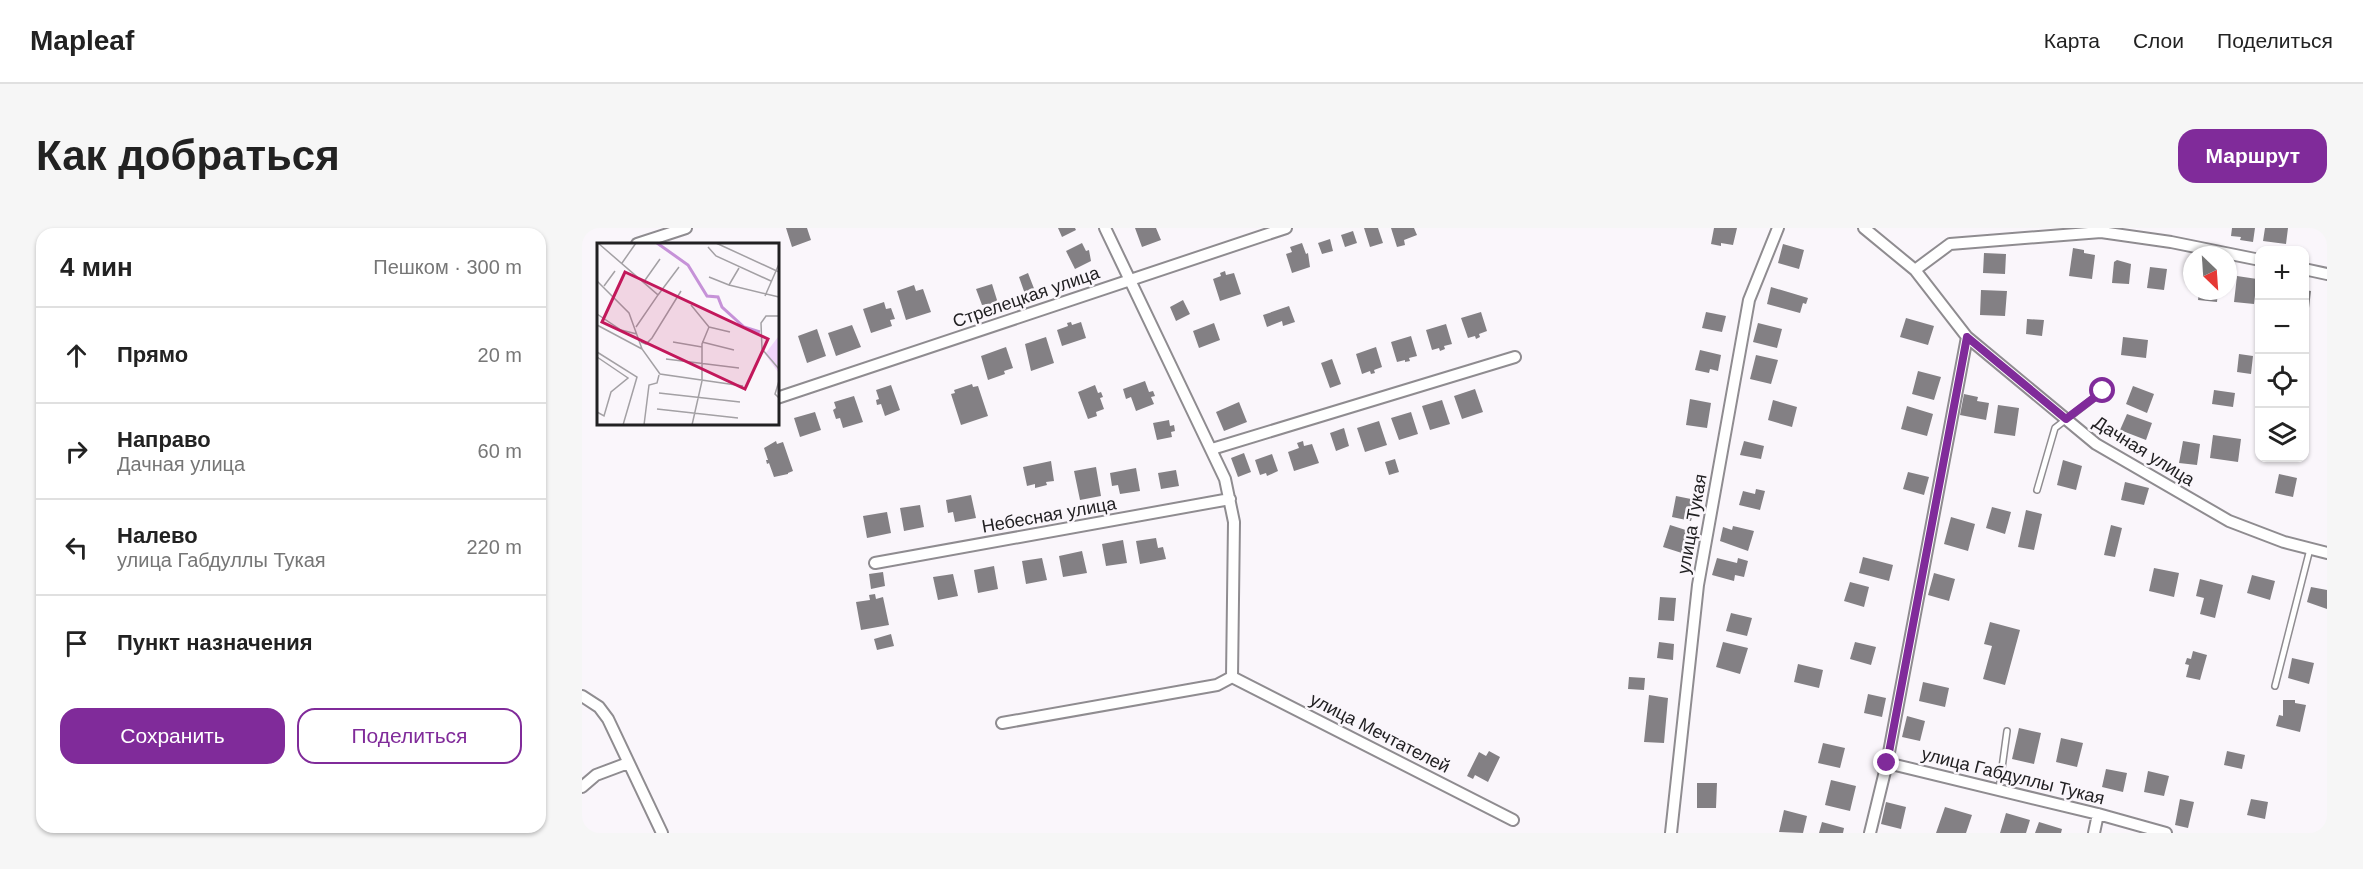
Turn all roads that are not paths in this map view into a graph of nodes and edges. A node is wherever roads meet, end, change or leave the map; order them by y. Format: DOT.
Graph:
graph roads {
  1 [pos="686,228"];
  2 [pos="1105,228"];
  3 [pos="1286,228"];
  4 [pos="1778,228"];
  5 [pos="1864,228"];
  6 [pos="640,243"];
  7 [pos="2255,259"];
  8 [pos="1915,270"];
  9 [pos="2309,270"];
  10 [pos="2327,274"];
  11 [pos="1129,279"];
  12 [pos="1967,337"];
  13 [pos="1515,357"];
  14 [pos="2103,391"];
  15 [pos="778,398"];
  16 [pos="2066,419"];
  17 [pos="1212,449"];
  18 [pos="2037,490"];
  19 [pos="1230,499"];
  20 [pos="2310,549"];
  21 [pos="2327,553"];
  22 [pos="875,563"];
  23 [pos="1232,677"];
  24 [pos="2275,686"];
  25 [pos="582,696"];
  26 [pos="1002,723"];
  27 [pos="2007,731"];
  28 [pos="628,763"];
  29 [pos="1887,763"];
  30 [pos="582,787"];
  31 [pos="1999,790"];
  32 [pos="2098,814"];
  33 [pos="1513,820"];
  34 [pos="662,833"];
  35 [pos="1671,833"];
  36 [pos="1870,833"];
  37 [pos="2094,833"];
  38 [pos="2166,833"];
  1 -- 6 [label="street"];
  2 -- 11 [label="street"];
  3 -- 11 [label="street, Стрелецкая улица"];
  4 -- 35 [label="street, улица Тукая"];
  5 -- 8 [label="street, Дачная улица"];
  7 -- 8 [label="street"];
  8 -- 12 [label="street, Дачная улица"];
  9 -- 10 [label="street"];
  11 -- 15 [label="street, Стрелецкая улица"];
  11 -- 17 [label="street"];
  12 -- 16 [label="street, Дачная улица"];
  12 -- 29 [label="street"];
  13 -- 17 [label="street"];
  14 -- 16 [label="lane"];
  16 -- 18 [label="lane"];
  16 -- 20 [label="street, Дачная улица"];
  17 -- 19 [label="street"];
  19 -- 22 [label="street, Небесная улица"];
  19 -- 23 [label="street"];
  20 -- 21 [label="street, Дачная улица"];
  20 -- 24 [label="lane"];
  23 -- 26 [label="street"];
  23 -- 33 [label="street, улица Мечтателей"];
  25 -- 28 [label="street"];
  27 -- 31 [label="lane"];
  28 -- 30 [label="street"];
  28 -- 34 [label="street"];
  29 -- 31 [label="street, улица Габдуллы Тукая"];
  29 -- 36 [label="street"];
  31 -- 32 [label="street, улица Габдуллы Тукая"];
  32 -- 37 [label="street"];
  32 -- 38 [label="street, улица Габдуллы Тукая"];
}
